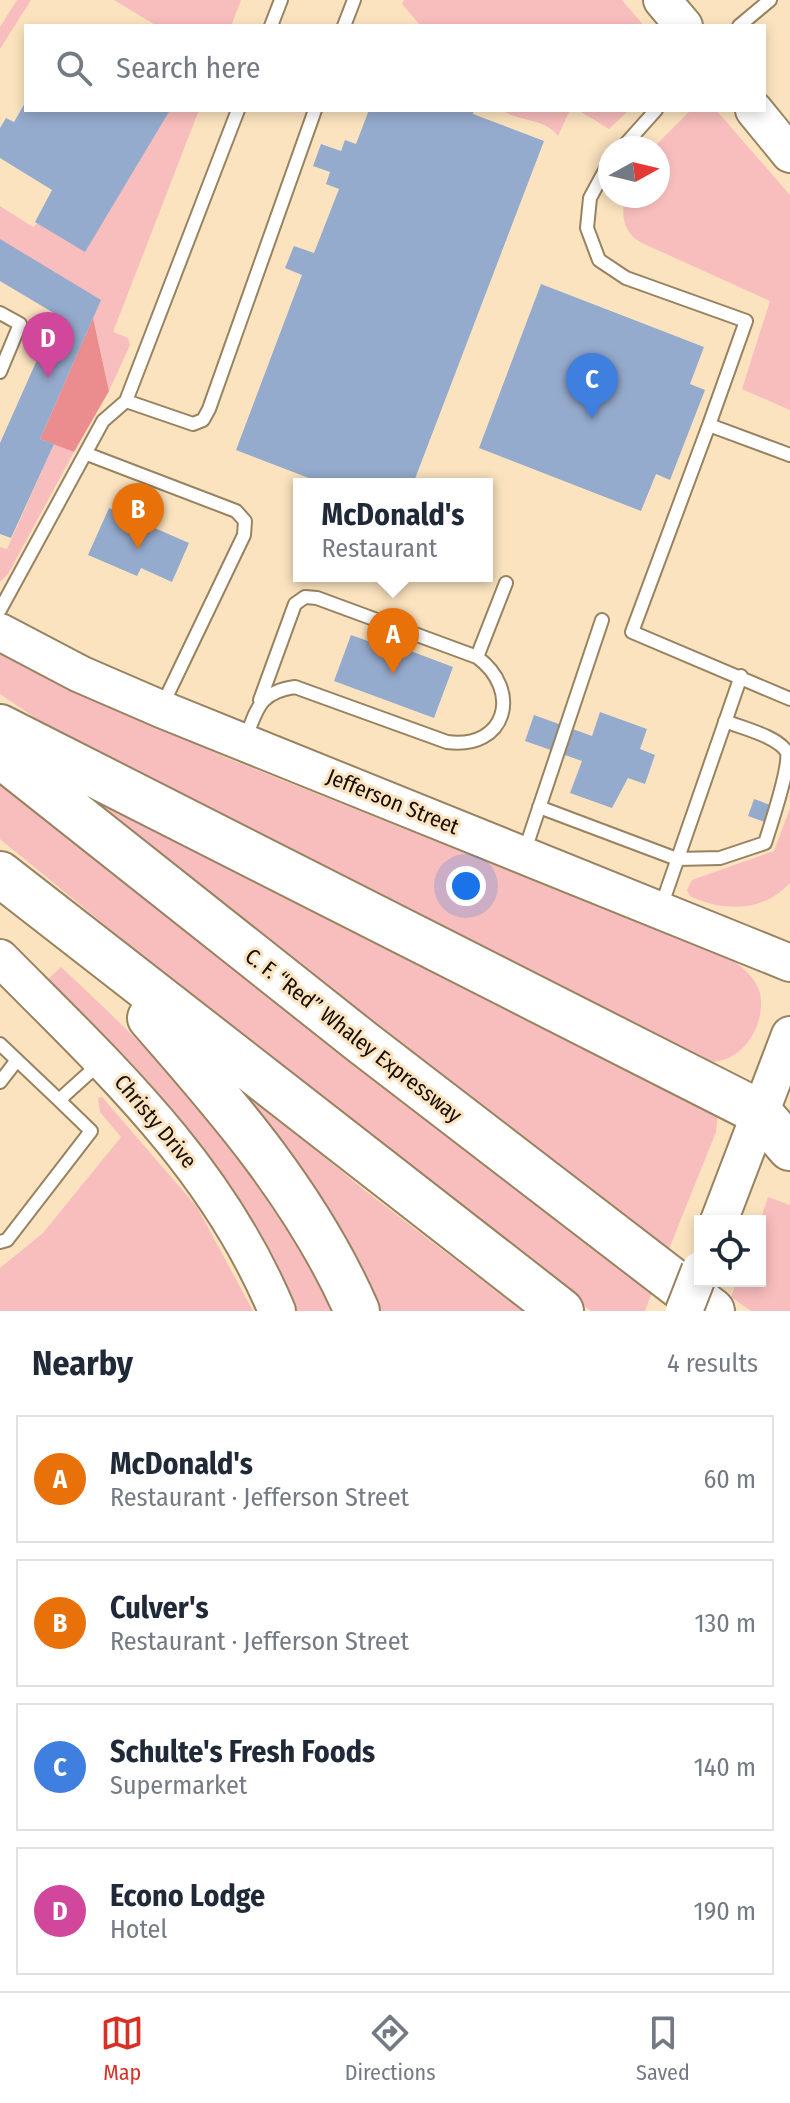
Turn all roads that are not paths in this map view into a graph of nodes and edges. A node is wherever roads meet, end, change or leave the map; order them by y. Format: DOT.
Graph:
graph roads {
  1 [pos="281,0"];
  2 [pos="354,0"];
  3 [pos="662,0"];
  4 [pos="770,0"];
  5 [pos="272,24"];
  6 [pos="345,24"];
  7 [pos="682,24"];
  8 [pos="741,24"];
  9 [pos="237,112"];
  10 [pos="314,112"];
  11 [pos="654,112"];
  12 [pos="756,112"];
  13 [pos="633,136"];
  14 [pos="790,154"];
  15 [pos="598,183"];
  16 [pos="0,313"];
  17 [pos="0,372"];
  18 [pos="126,401"];
  19 [pos="709,425"];
  20 [pos="87,454"];
  21 [pos="790,455"];
  22 [pos="506,583"];
  23 [pos="0,610"];
  24 [pos="602,620"];
  25 [pos="0,632"];
  26 [pos="477,657"];
  27 [pos="741,676"];
  28 [pos="790,699"];
  29 [pos="258,706"];
  30 [pos="161,709"];
  31 [pos="725,721"];
  32 [pos="0,727"];
  33 [pos="245,740"];
  34 [pos="0,755"];
  35 [pos="539,807"];
  36 [pos="524,853"];
  37 [pos="677,859"];
  38 [pos="0,874"];
  39 [pos="660,910"];
  40 [pos="80,938"];
  41 [pos="0,958"];
  42 [pos="790,963"];
  43 [pos="790,1035"];
  44 [pos="0,1044"];
  45 [pos="17,1060"];
  46 [pos="103,1060"];
  47 [pos="0,1082"];
  48 [pos="773,1090"];
  49 [pos="59,1100"];
  50 [pos="790,1148"];
  51 [pos="721,1215"];
  52 [pos="0,1242"];
  53 [pos="694,1285"];
  54 [pos="277,1311"];
  55 [pos="357,1311"];
  56 [pos="561,1311"];
  57 [pos="684,1311"];
  58 [pos="712,1311"];
  1 -- 5 [label="lane"];
  2 -- 6 [label="lane"];
  3 -- 7 [label="street"];
  4 -- 8 [label="lane"];
  9 -- 18 [label="lane"];
  10 -- 18 [label="lane"];
  11 -- 13 [label="lane"];
  12 -- 14 [label="street"];
  15 -- 19 [label="lane"];
  16 -- 17 [label="lane"];
  18 -- 20 [label="lane"];
  19 -- 21 [label="lane"];
  19 -- 27 [label="lane"];
  20 -- 23 [label="lane"];
  20 -- 30 [label="lane"];
  22 -- 26 [label="lane"];
  24 -- 35 [label="lane"];
  25 -- 30 [label="street, Jefferson Street"];
  26 -- 29 [label="lane"];
  26 -- 29 [label="lane"];
  27 -- 28 [label="lane"];
  27 -- 31 [label="lane"];
  29 -- 33 [label="lane"];
  30 -- 33 [label="street, Jefferson Street"];
  31 -- 37 [label="lane"];
  31 -- 37 [label="lane"];
  32 -- 48 [label="highway"];
  33 -- 36 [label="street, Jefferson Street"];
  34 -- 58 [label="highway, C. F. “Red” Whaley Expressway"];
  35 -- 36 [label="lane"];
  35 -- 37 [label="lane"];
  36 -- 39 [label="street, Jefferson Street"];
  37 -- 39 [label="lane"];
  38 -- 40 [label="highway"];
  39 -- 42 [label="street, Jefferson Street"];
  40 -- 55 [label="highway"];
  40 -- 56 [label="highway"];
  41 -- 46 [label="street, Christy Drive"];
  43 -- 48 [label="street"];
  44 -- 45 [label="lane"];
  45 -- 47 [label="lane"];
  45 -- 49 [label="lane"];
  46 -- 49 [label="lane"];
  46 -- 54 [label="street, Christy Drive"];
  48 -- 50 [label="highway"];
  48 -- 51 [label="street"];
  49 -- 52 [label="lane"];
  53 -- 57 [label="street, bridge"];
}
